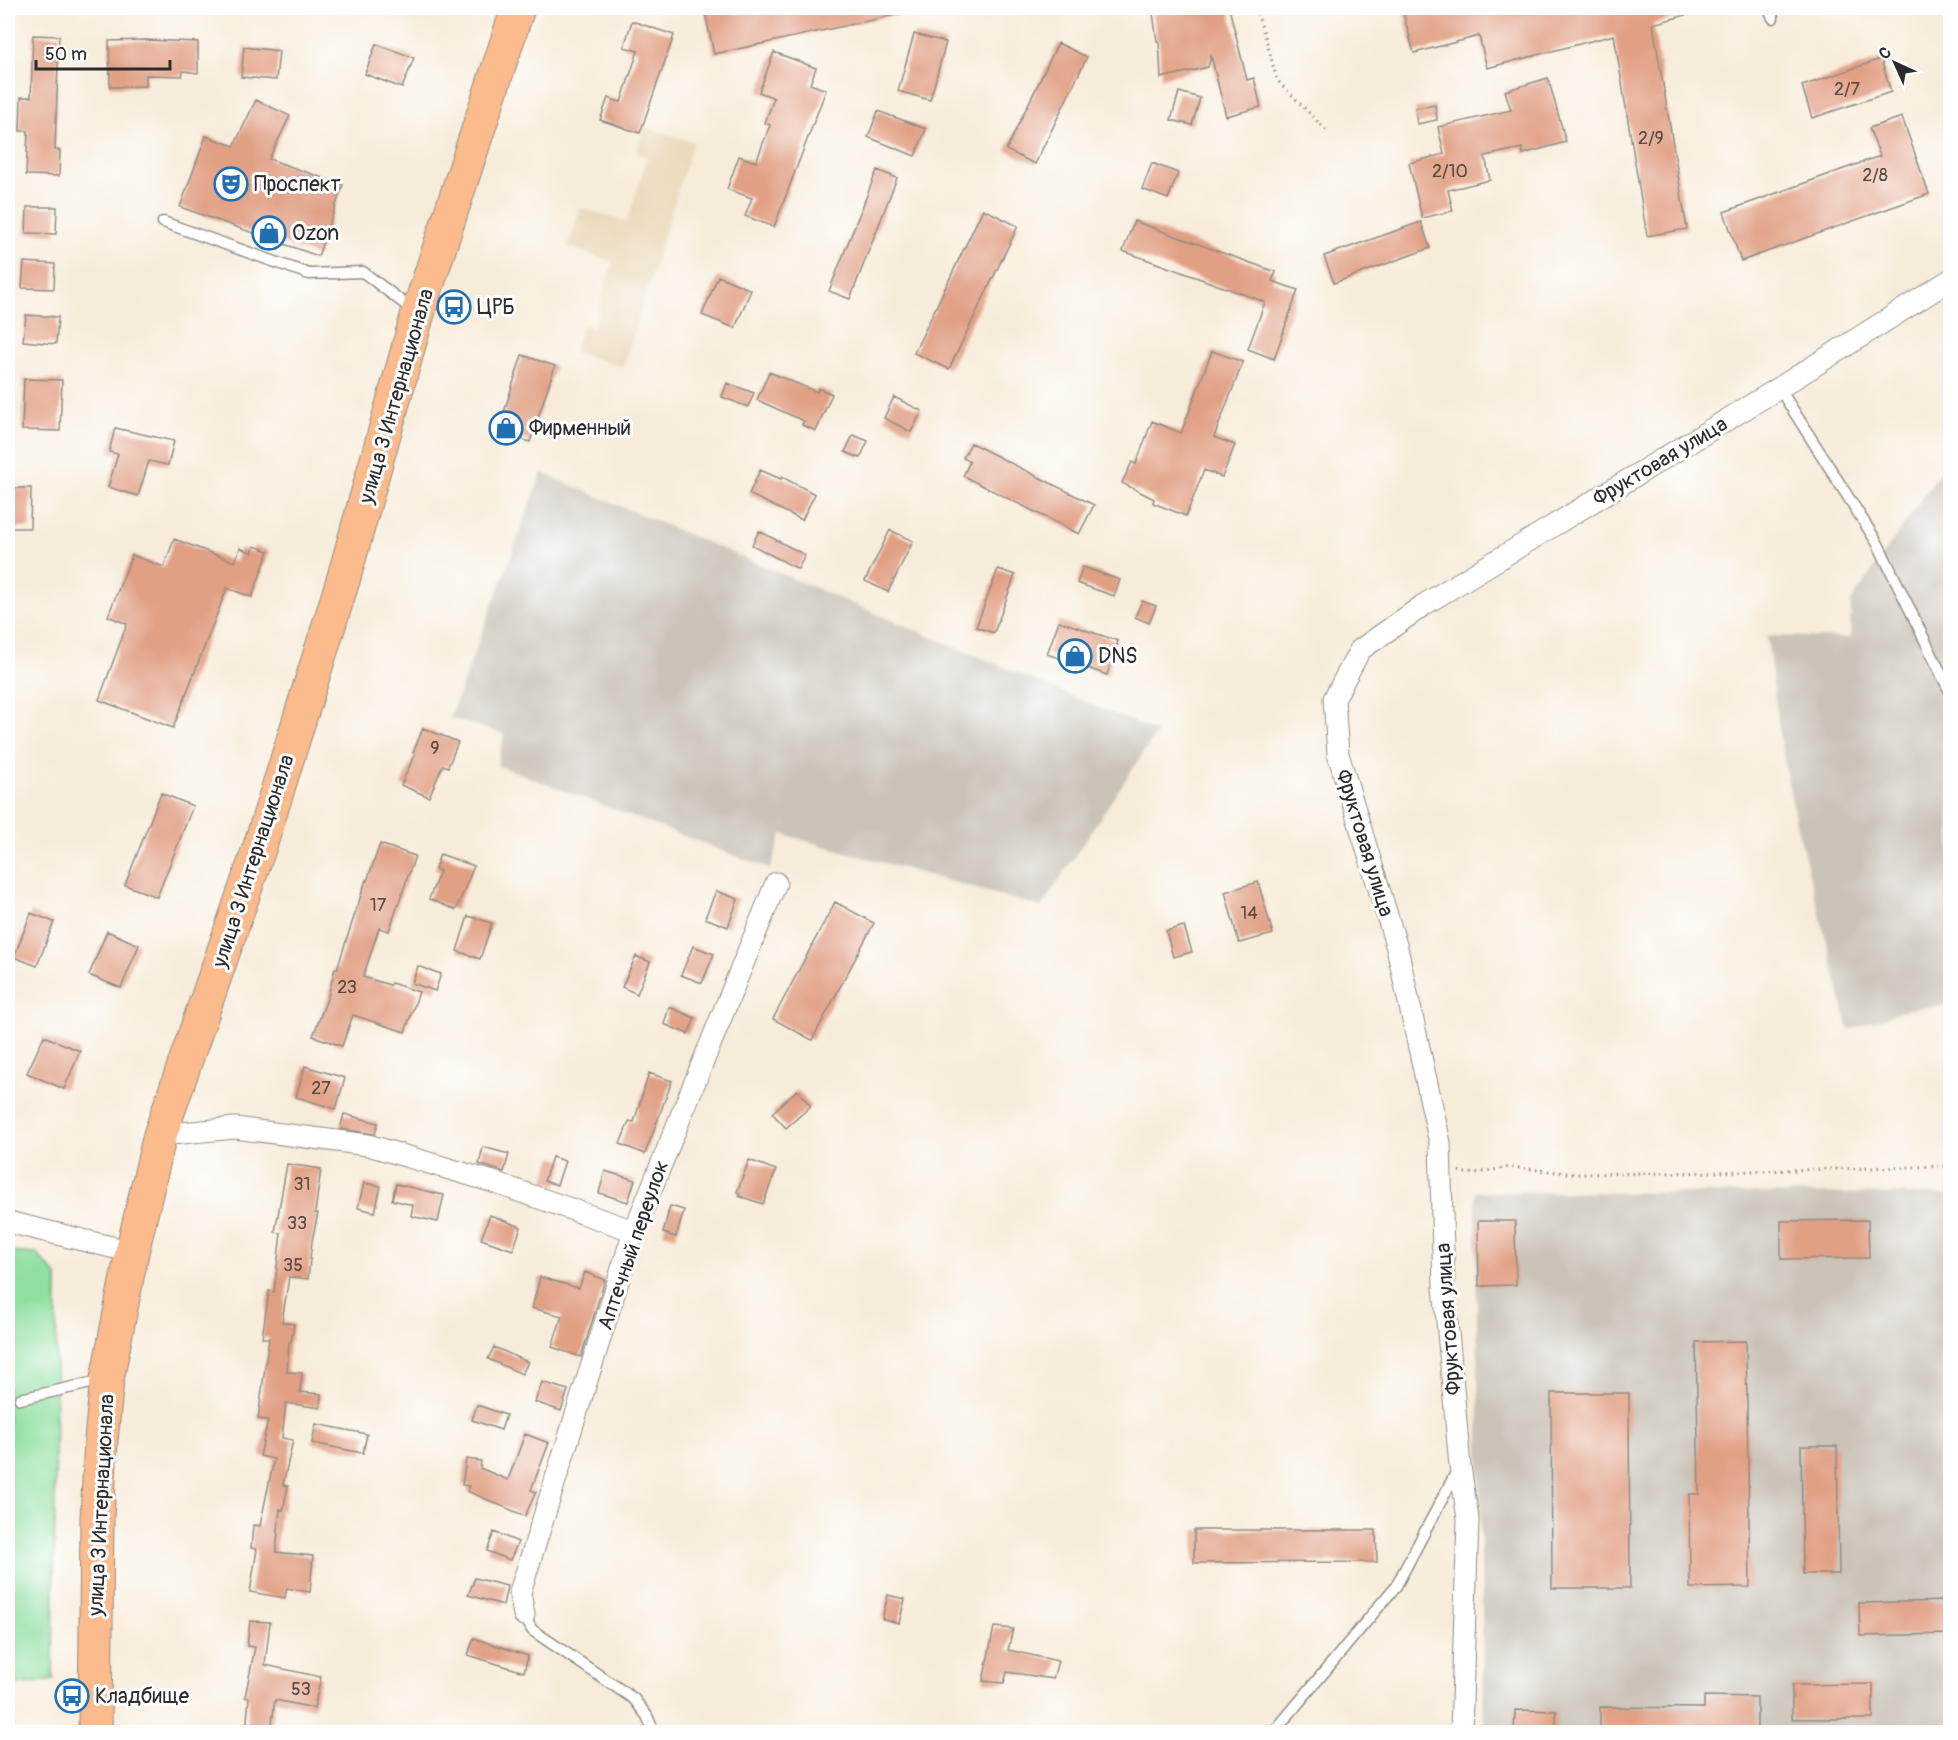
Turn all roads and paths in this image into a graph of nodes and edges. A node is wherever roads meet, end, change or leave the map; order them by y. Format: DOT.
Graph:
graph roads {
  1 [pos="518,8"];
  2 [pos="1255,8"];
  3 [pos="1328,132"];
  4 [pos="163,222"];
  5 [pos="1950,280"];
  6 [pos="418,314"];
  7 [pos="1779,388"];
  8 [pos="1950,692"];
  9 [pos="776,883"];
  10 [pos="160,1135"];
  11 [pos="1440,1143"];
  12 [pos="1950,1166"];
  13 [pos="8,1222"];
  14 [pos="634,1231"];
  15 [pos="132,1252"];
  16 [pos="107,1379"];
  17 [pos="20,1399"];
  18 [pos="1460,1466"];
  19 [pos="524,1615"];
  20 [pos="94,1732"];
  21 [pos="654,1732"];
  22 [pos="1274,1732"];
  23 [pos="1461,1732"];
  1 -- 6 [label="main road, улица 3 Интернационала"];
  2 -- 3 [label="path"];
  4 -- 6 [label="lane"];
  5 -- 7 [label="street, Фруктовая улица"];
  6 -- 10 [label="main road, улица 3 Интернационала"];
  7 -- 8 [label="lane"];
  7 -- 11 [label="street, Фруктовая улица"];
  9 -- 14 [label="street, Аптечный переулок"];
  10 -- 14 [label="street"];
  10 -- 15 [label="main road, улица 3 Интернационала"];
  11 -- 12 [label="path"];
  11 -- 18 [label="street, Фруктовая улица"];
  13 -- 15 [label="street"];
  14 -- 19 [label="street, Аптечный переулок"];
  15 -- 16 [label="main road, улица 3 Интернационала"];
  16 -- 17 [label="lane"];
  16 -- 20 [label="main road, улица 3 Интернационала"];
  18 -- 22 [label="lane"];
  18 -- 23 [label="street, Фруктовая улица"];
  19 -- 21 [label="lane"];
}
